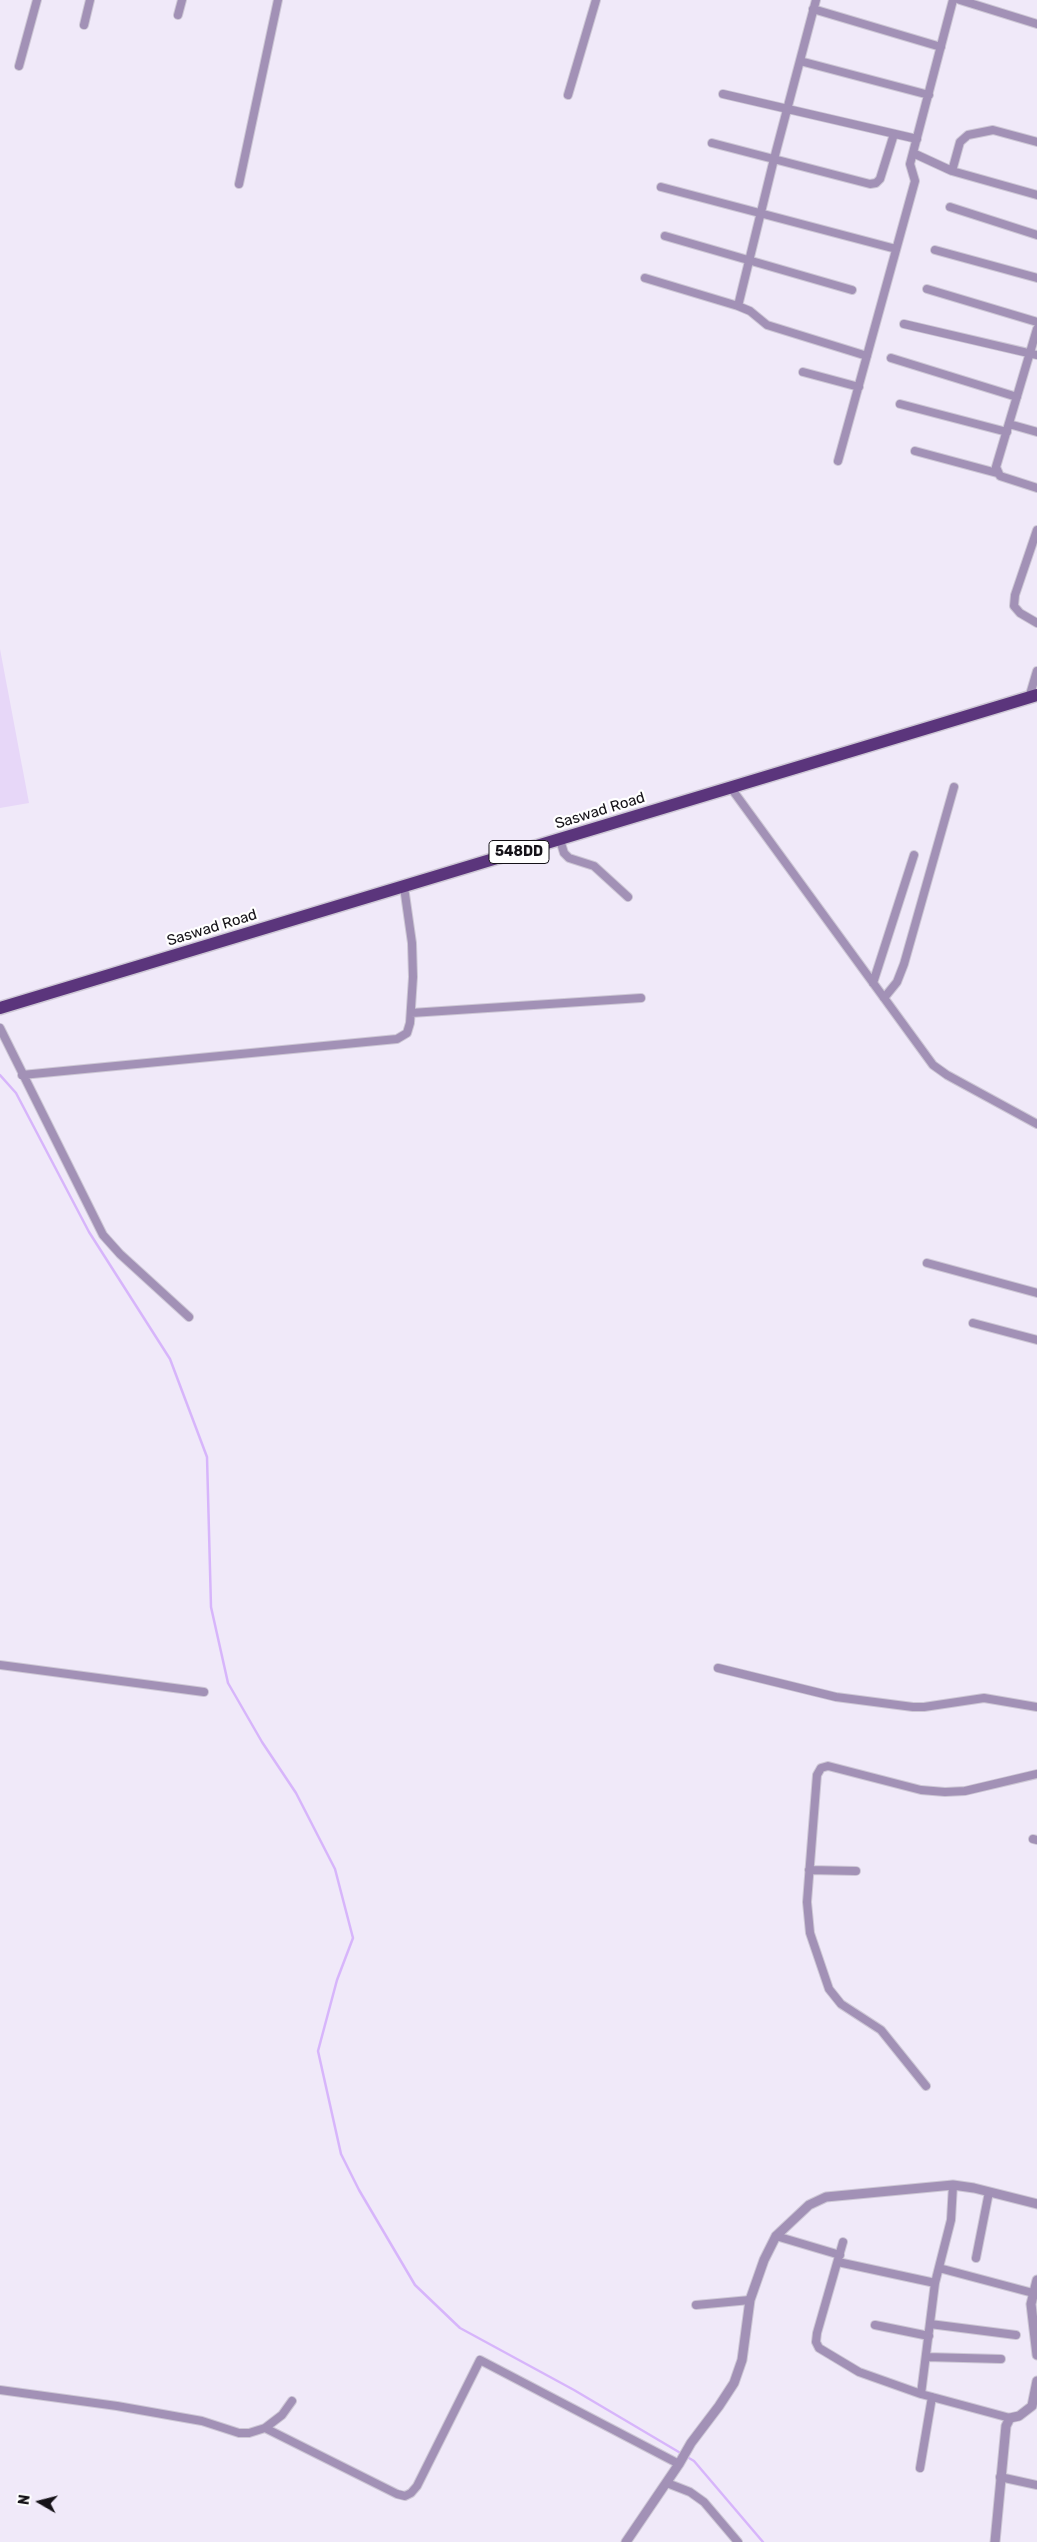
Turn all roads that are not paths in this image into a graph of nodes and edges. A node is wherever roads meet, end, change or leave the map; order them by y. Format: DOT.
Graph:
graph roads {
  1 [pos="36,0"];
  2 [pos="90,0"];
  3 [pos="182,0"];
  4 [pos="278,0"];
  5 [pos="596,0"];
  6 [pos="816,0"];
  7 [pos="954,0"];
  8 [pos="960,0"];
  9 [pos="814,8"];
  10 [pos="178,15"];
  11 [pos="1037,24"];
  12 [pos="84,25"];
  13 [pos="941,47"];
  14 [pos="800,61"];
  15 [pos="19,66"];
  16 [pos="722,94"];
  17 [pos="929,94"];
  18 [pos="568,95"];
  19 [pos="787,109"];
  20 [pos="894,134"];
  21 [pos="917,139"];
  22 [pos="1037,142"];
  23 [pos="712,143"];
  24 [pos="913,153"];
  25 [pos="774,159"];
  26 [pos="952,171"];
  27 [pos="239,184"];
  28 [pos="662,187"];
  29 [pos="1037,195"];
  30 [pos="950,207"];
  31 [pos="762,213"];
  32 [pos="1037,235"];
  33 [pos="666,236"];
  34 [pos="896,249"];
  35 [pos="936,250"];
  36 [pos="750,260"];
  37 [pos="645,278"];
  38 [pos="1037,278"];
  39 [pos="927,289"];
  40 [pos="852,290"];
  41 [pos="738,306"];
  42 [pos="1037,322"];
  43 [pos="904,324"];
  44 [pos="1037,329"];
  45 [pos="1033,354"];
  46 [pos="867,356"];
  47 [pos="891,358"];
  48 [pos="803,372"];
  49 [pos="859,387"];
  50 [pos="1017,397"];
  51 [pos="900,404"];
  52 [pos="1008,428"];
  53 [pos="1037,432"];
  54 [pos="915,451"];
  55 [pos="838,461"];
  56 [pos="997,473"];
  57 [pos="1037,488"];
  58 [pos="1037,530"];
  59 [pos="1037,623"];
  60 [pos="1037,671"];
  61 [pos="1033,697"];
  62 [pos="954,787"];
  63 [pos="731,788"];
  64 [pos="560,840"];
  65 [pos="914,855"];
  66 [pos="404,887"];
  67 [pos="628,897"];
  68 [pos="874,983"];
  69 [pos="640,998"];
  70 [pos="884,998"];
  71 [pos="0,1008"];
  72 [pos="411,1013"];
  73 [pos="0,1028"];
  74 [pos="22,1075"];
  75 [pos="1037,1124"];
  76 [pos="927,1262"];
  77 [pos="1037,1292"];
  78 [pos="189,1317"];
  79 [pos="973,1323"];
  80 [pos="1037,1340"];
  81 [pos="0,1665"];
  82 [pos="718,1668"];
  83 [pos="204,1692"];
  84 [pos="1037,1707"];
  85 [pos="1037,1774"];
  86 [pos="809,1870"];
  87 [pos="856,1870"];
  88 [pos="926,2086"];
  89 [pos="953,2185"];
  90 [pos="989,2192"];
  91 [pos="1037,2204"];
  92 [pos="776,2236"];
  93 [pos="843,2242"];
  94 [pos="839,2258"];
  95 [pos="976,2258"];
  96 [pos="939,2268"];
  97 [pos="1037,2280"];
  98 [pos="935,2283"];
  99 [pos="1033,2293"];
  100 [pos="750,2300"];
  101 [pos="696,2305"];
  102 [pos="930,2324"];
  103 [pos="875,2325"];
  104 [pos="1016,2335"];
  105 [pos="929,2336"];
  106 [pos="1037,2356"];
  107 [pos="926,2357"];
  108 [pos="1001,2359"];
  109 [pos="1037,2381"];
  110 [pos="0,2390"];
  111 [pos="921,2394"];
  112 [pos="932,2397"];
  113 [pos="292,2400"];
  114 [pos="1010,2418"];
  115 [pos="265,2428"];
  116 [pos="680,2462"];
  117 [pos="920,2468"];
  118 [pos="1000,2477"];
  119 [pos="667,2483"];
  120 [pos="1037,2485"];
  121 [pos="626,2542"];
  122 [pos="738,2542"];
  123 [pos="995,2542"];
  1 -- 15 [label="street"];
  2 -- 12 [label="street"];
  3 -- 10 [label="street"];
  4 -- 27 [label="street"];
  5 -- 18 [label="street"];
  6 -- 9 [label="street"];
  7 -- 13 [label="street"];
  8 -- 11 [label="street"];
  9 -- 13 [label="street"];
  9 -- 14 [label="street"];
  13 -- 17 [label="street"];
  14 -- 17 [label="street"];
  14 -- 19 [label="street"];
  16 -- 19 [label="street"];
  17 -- 21 [label="street"];
  19 -- 20 [label="street"];
  19 -- 25 [label="street"];
  20 -- 21 [label="street"];
  20 -- 25 [label="street"];
  21 -- 24 [label="street"];
  22 -- 26 [label="street"];
  23 -- 25 [label="street"];
  24 -- 26 [label="street"];
  24 -- 34 [label="street"];
  25 -- 31 [label="street"];
  26 -- 29 [label="street"];
  28 -- 31 [label="street"];
  30 -- 32 [label="street"];
  31 -- 34 [label="street"];
  31 -- 36 [label="street"];
  33 -- 36 [label="street"];
  34 -- 46 [label="street"];
  35 -- 38 [label="street"];
  36 -- 40 [label="street"];
  36 -- 41 [label="street"];
  37 -- 41 [label="street"];
  39 -- 42 [label="street"];
  41 -- 46 [label="street"];
  43 -- 45 [label="street"];
  44 -- 45 [label="street"];
  45 -- 50 [label="street"];
  46 -- 49 [label="street"];
  47 -- 50 [label="street"];
  48 -- 49 [label="street"];
  49 -- 55 [label="street"];
  50 -- 52 [label="street"];
  51 -- 52 [label="street"];
  52 -- 53 [label="street"];
  52 -- 56 [label="street"];
  54 -- 56 [label="street"];
  56 -- 57 [label="street"];
  58 -- 59 [label="street"];
  60 -- 61 [label="street"];
  61 -- 63 [label="highway, Saswad Road / 548DD"];
  62 -- 70 [label="street"];
  63 -- 64 [label="highway, Saswad Road / 548DD"];
  63 -- 68 [label="street"];
  64 -- 66 [label="highway, Saswad Road / 548DD"];
  64 -- 67 [label="street"];
  65 -- 68 [label="street"];
  66 -- 71 [label="highway, Saswad Road / 548DD"];
  66 -- 72 [label="street"];
  68 -- 70 [label="street"];
  69 -- 72 [label="street"];
  70 -- 75 [label="street"];
  72 -- 74 [label="street"];
  73 -- 74 [label="street"];
  74 -- 78 [label="street"];
  76 -- 77 [label="street"];
  79 -- 80 [label="street"];
  81 -- 83 [label="street"];
  82 -- 84 [label="street"];
  85 -- 86 [label="street"];
  86 -- 87 [label="street"];
  86 -- 88 [label="street"];
  89 -- 90 [label="street"];
  89 -- 92 [label="street"];
  89 -- 96 [label="street"];
  90 -- 91 [label="street"];
  90 -- 95 [label="street"];
  92 -- 94 [label="street"];
  92 -- 100 [label="street"];
  93 -- 94 [label="street"];
  94 -- 98 [label="street"];
  94 -- 111 [label="street"];
  96 -- 98 [label="street"];
  96 -- 99 [label="street"];
  97 -- 99 [label="street"];
  98 -- 102 [label="street"];
  99 -- 106 [label="street"];
  100 -- 101 [label="street"];
  100 -- 116 [label="street"];
  102 -- 104 [label="street"];
  102 -- 105 [label="street"];
  103 -- 105 [label="street"];
  105 -- 107 [label="street"];
  107 -- 108 [label="street"];
  107 -- 111 [label="street"];
  109 -- 114 [label="street"];
  110 -- 115 [label="street"];
  111 -- 112 [label="street"];
  112 -- 114 [label="street"];
  112 -- 117 [label="street"];
  113 -- 115 [label="street"];
  114 -- 118 [label="street"];
  115 -- 116 [label="street"];
  116 -- 119 [label="street"];
  118 -- 120 [label="street"];
  118 -- 123 [label="street"];
  119 -- 121 [label="street"];
  119 -- 122 [label="street"];
}
